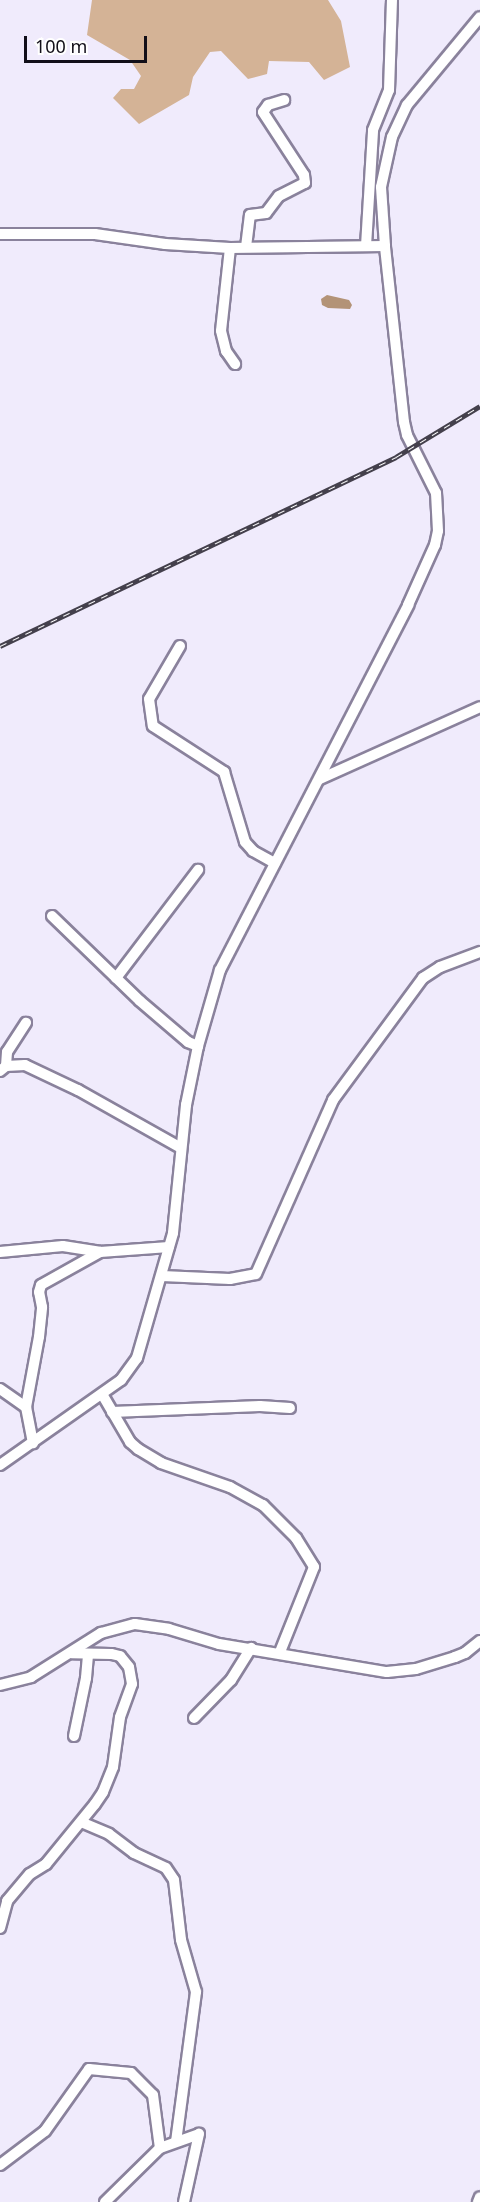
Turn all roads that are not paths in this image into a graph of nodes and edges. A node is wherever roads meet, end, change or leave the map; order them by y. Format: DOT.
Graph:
graph roads {
  1 [pos="392,0"];
  2 [pos="480,16"];
  3 [pos="284,100"];
  4 [pos="0,234"];
  5 [pos="246,246"];
  6 [pos="366,246"];
  7 [pos="385,246"];
  8 [pos="230,248"];
  9 [pos="235,364"];
  10 [pos="180,646"];
  11 [pos="480,707"];
  12 [pos="320,778"];
  13 [pos="275,863"];
  14 [pos="198,870"];
  15 [pos="52,916"];
  16 [pos="478,954"];
  17 [pos="116,978"];
  18 [pos="26,1023"];
  19 [pos="198,1046"];
  20 [pos="3,1068"];
  21 [pos="182,1148"];
  22 [pos="169,1247"];
  23 [pos="1,1249"];
  24 [pos="100,1252"];
  25 [pos="162,1276"];
  26 [pos="0,1389"];
  27 [pos="102,1394"];
  28 [pos="26,1407"];
  29 [pos="290,1408"];
  30 [pos="112,1412"];
  31 [pos="33,1443"];
  32 [pos="0,1465"];
  33 [pos="480,1641"];
  34 [pos="251,1648"];
  35 [pos="280,1652"];
  36 [pos="72,1653"];
  37 [pos="88,1654"];
  38 [pos="0,1685"];
  39 [pos="194,1718"];
  40 [pos="74,1736"];
  41 [pos="81,1822"];
  42 [pos="3,1898"];
  43 [pos="0,1928"];
  44 [pos="176,2141"];
  45 [pos="160,2148"];
  46 [pos="0,2165"];
  47 [pos="480,2197"];
  48 [pos="105,2202"];
  49 [pos="183,2202"];
  50 [pos="478,2202"];
  1 -- 6 [label="street"];
  2 -- 7 [label="street"];
  3 -- 5 [label="street"];
  4 -- 8 [label="street"];
  5 -- 6 [label="street"];
  5 -- 8 [label="street"];
  6 -- 7 [label="street"];
  7 -- 12 [label="street"];
  8 -- 9 [label="street"];
  10 -- 13 [label="street"];
  11 -- 12 [label="street"];
  12 -- 13 [label="street"];
  13 -- 19 [label="street"];
  14 -- 17 [label="street"];
  15 -- 17 [label="street"];
  16 -- 25 [label="street"];
  17 -- 19 [label="street"];
  18 -- 20 [label="street"];
  19 -- 21 [label="street"];
  20 -- 21 [label="street"];
  21 -- 22 [label="street"];
  22 -- 24 [label="street"];
  22 -- 25 [label="street"];
  23 -- 24 [label="street"];
  24 -- 28 [label="street"];
  25 -- 27 [label="street"];
  26 -- 28 [label="street"];
  27 -- 30 [label="street"];
  27 -- 31 [label="street"];
  28 -- 31 [label="street"];
  29 -- 30 [label="street"];
  30 -- 35 [label="street"];
  31 -- 32 [label="street"];
  33 -- 35 [label="street"];
  34 -- 35 [label="street"];
  34 -- 36 [label="street"];
  34 -- 39 [label="street"];
  36 -- 37 [label="street"];
  36 -- 38 [label="street"];
  37 -- 40 [label="street"];
  37 -- 41 [label="street"];
  41 -- 42 [label="street"];
  41 -- 44 [label="street"];
  42 -- 43 [label="street"];
  44 -- 45 [label="street"];
  44 -- 49 [label="street"];
  45 -- 46 [label="street"];
  45 -- 48 [label="street"];
  47 -- 50 [label="street"];
}
